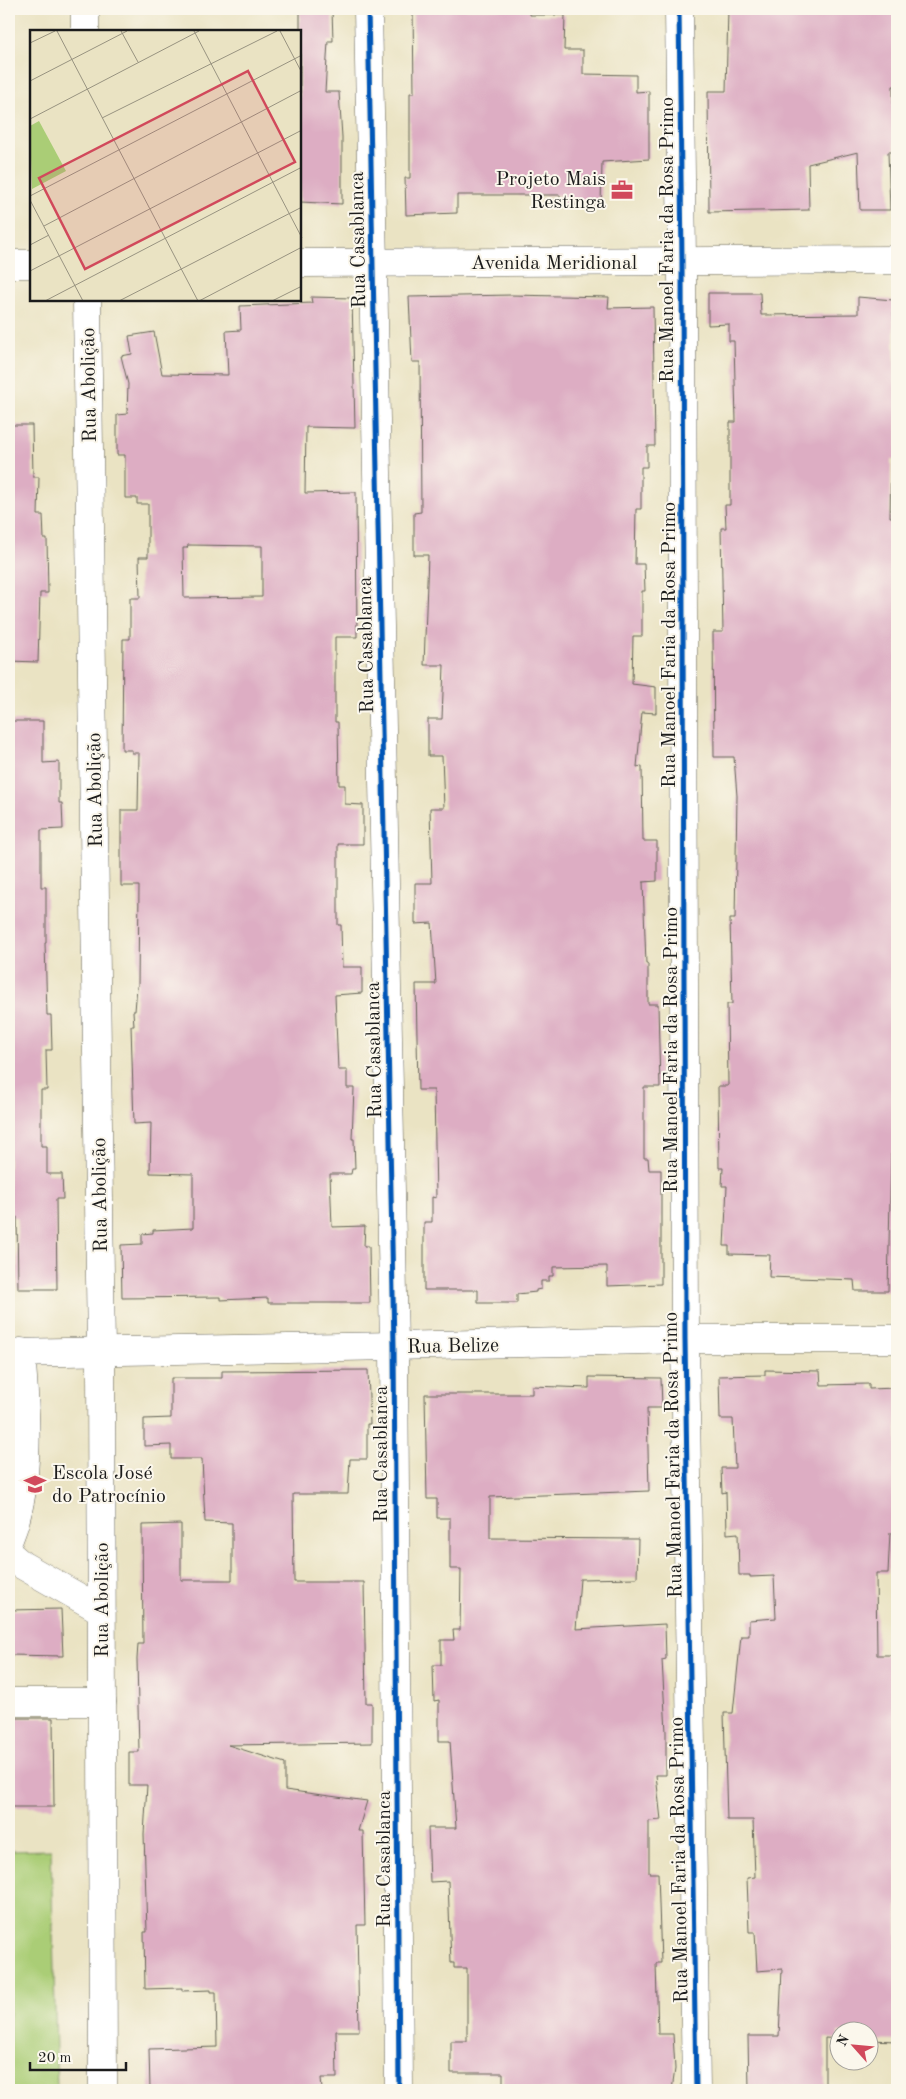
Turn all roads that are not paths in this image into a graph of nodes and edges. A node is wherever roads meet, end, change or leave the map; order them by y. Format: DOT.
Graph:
graph roads {
  1 [pos="85,9"];
  2 [pos="368,9"];
  3 [pos="679,9"];
  4 [pos="85,30"];
  5 [pos="897,260"];
  6 [pos="682,261"];
  7 [pos="301,263"];
  8 [pos="372,263"];
  9 [pos="9,264"];
  10 [pos="30,264"];
  11 [pos="87,301"];
  12 [pos="685,1339"];
  13 [pos="897,1339"];
  14 [pos="394,1346"];
  15 [pos="15,1352"];
  16 [pos="101,1352"];
  17 [pos="9,1539"];
  18 [pos="9,1554"];
  19 [pos="101,1610"];
  20 [pos="9,1702"];
  21 [pos="102,1702"];
  22 [pos="103,2090"];
  23 [pos="399,2090"];
  24 [pos="696,2090"];
  1 -- 4 [label="street"];
  2 -- 8 [label="street, Rua Casablanca"];
  3 -- 6 [label="street, Rua Manoel Faria da Rosa Primo"];
  5 -- 6 [label="street, Avenida Meridional"];
  6 -- 8 [label="street, Avenida Meridional"];
  6 -- 12 [label="street, Rua Manoel Faria da Rosa Primo"];
  7 -- 8 [label="street, Avenida Meridional"];
  8 -- 14 [label="street, Rua Casablanca"];
  9 -- 10 [label="street"];
  11 -- 16 [label="street, Rua Abolição"];
  12 -- 13 [label="street, Rua Belize"];
  12 -- 14 [label="street, Rua Belize"];
  12 -- 24 [label="street, Rua Manoel Faria da Rosa Primo"];
  14 -- 16 [label="street, Rua Belize"];
  14 -- 23 [label="street, Rua Casablanca"];
  15 -- 16 [label="street, Rua Belize"];
  15 -- 17 [label="street"];
  16 -- 19 [label="street, Rua Abolição"];
  18 -- 19 [label="street"];
  19 -- 21 [label="street, Rua Abolição"];
  20 -- 21 [label="street"];
  21 -- 22 [label="street, Rua Abolição"];
}
